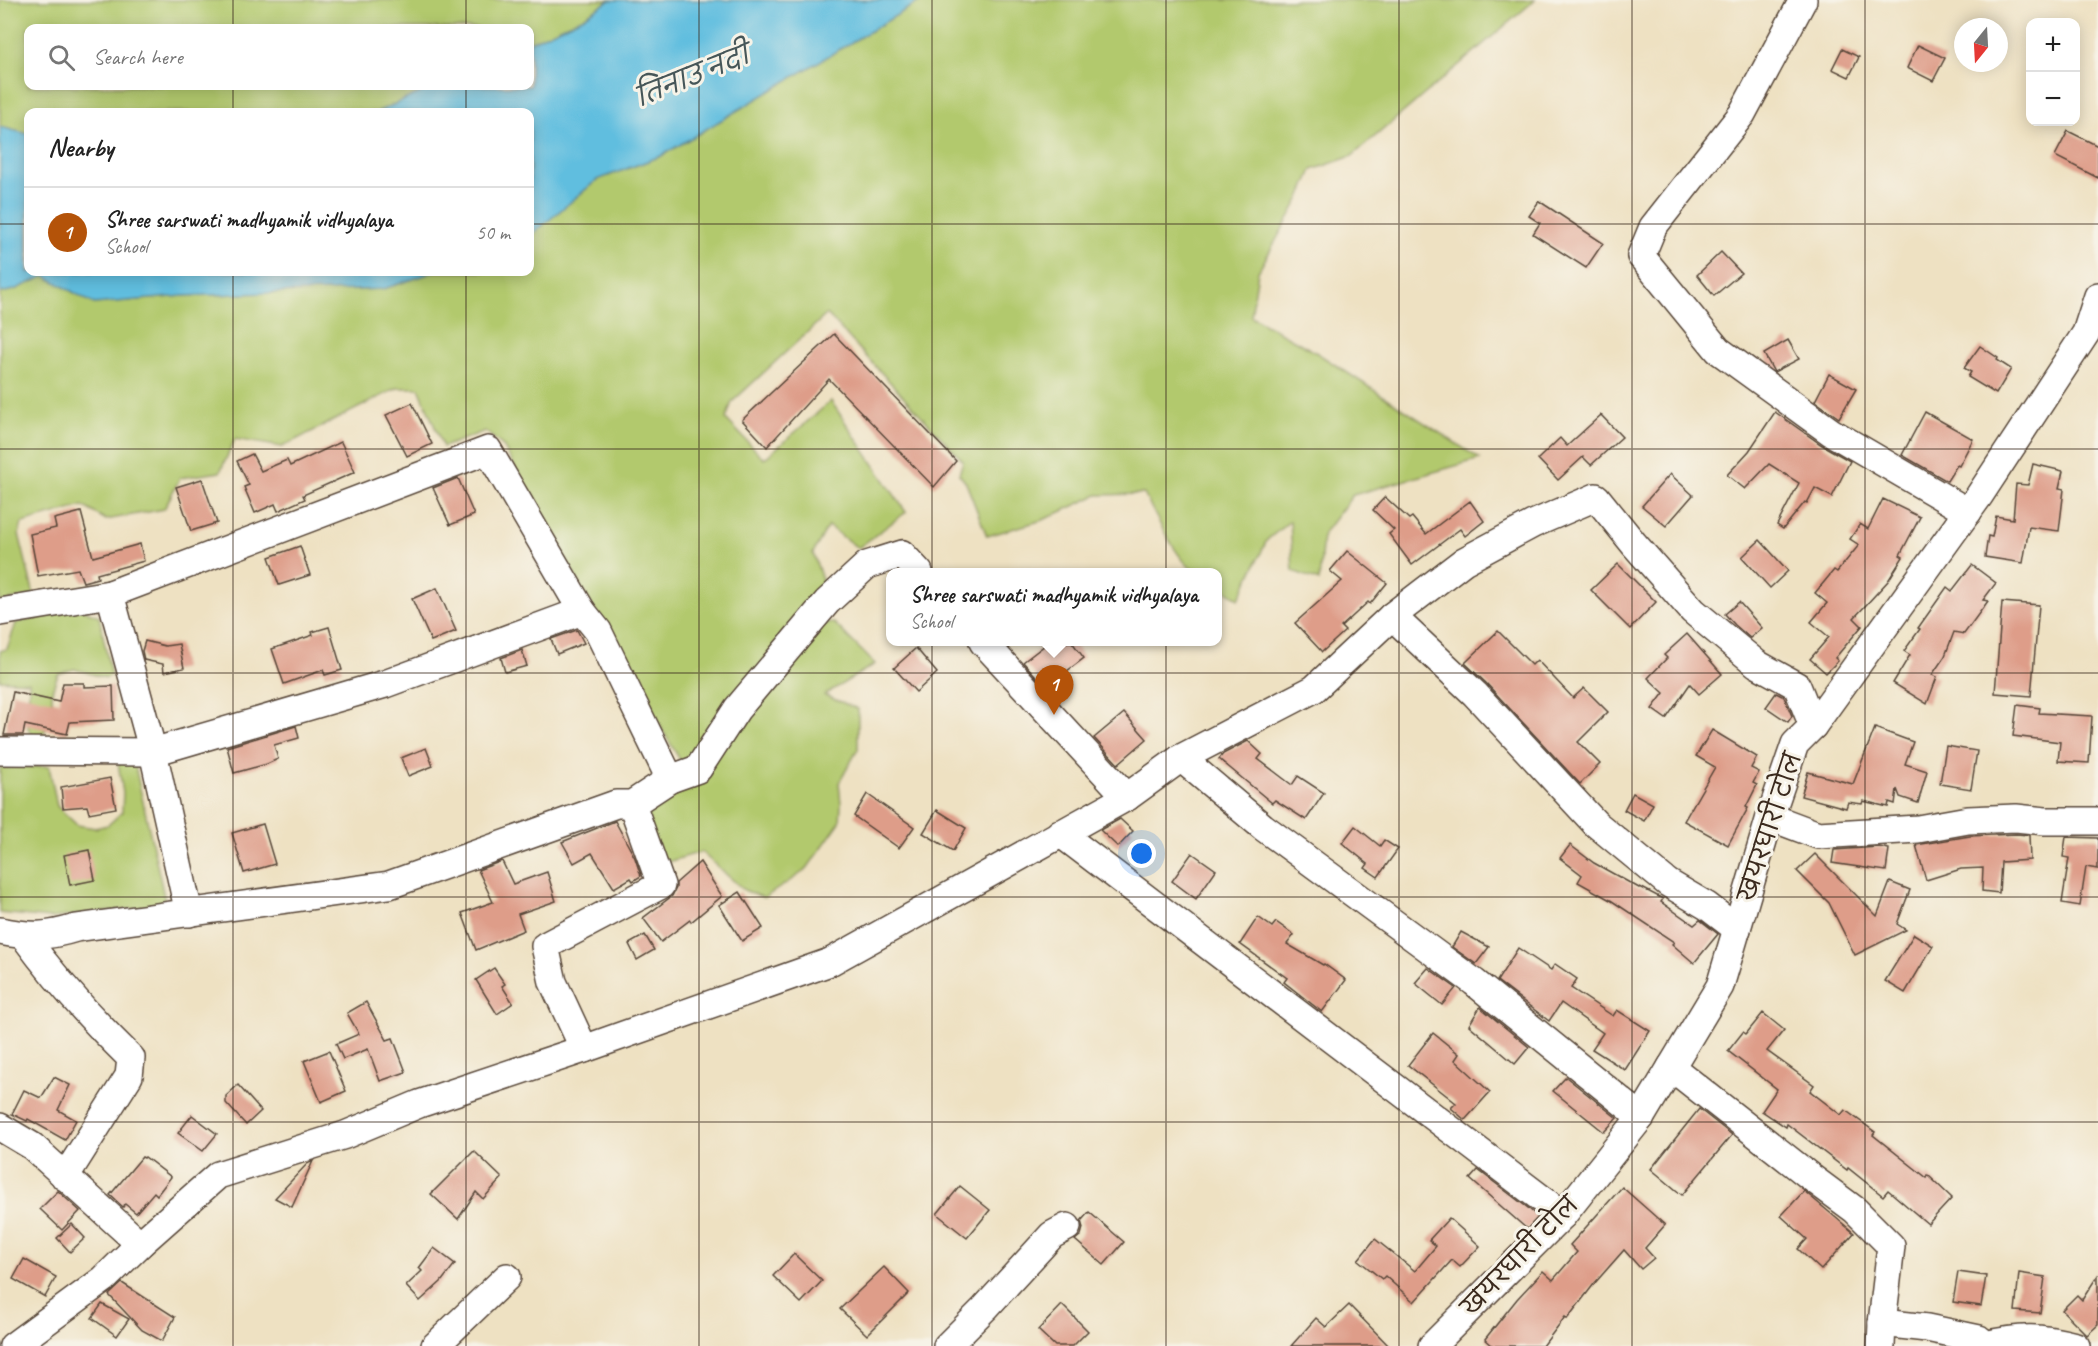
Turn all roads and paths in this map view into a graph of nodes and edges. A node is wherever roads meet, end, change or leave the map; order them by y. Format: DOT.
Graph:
graph roads {
  1 [pos="1803,0"];
  2 [pos="2098,296"];
  3 [pos="2092,334"];
  4 [pos="1968,512"];
  5 [pos="915,568"];
  6 [pos="110,594"];
  7 [pos="582,611"];
  8 [pos="0,612"];
  9 [pos="1392,616"];
  10 [pos="987,646"];
  11 [pos="1813,726"];
  12 [pos="0,751"];
  13 [pos="153,752"];
  14 [pos="1182,758"];
  15 [pos="670,779"];
  16 [pos="1127,797"];
  17 [pos="632,804"];
  18 [pos="1770,817"];
  19 [pos="2098,821"];
  20 [pos="1060,833"];
  21 [pos="189,914"];
  22 [pos="1737,929"];
  23 [pos="12,934"];
  24 [pos="584,1049"];
  25 [pos="1671,1067"];
  26 [pos="1641,1117"];
  27 [pos="0,1127"];
  28 [pos="65,1177"];
  29 [pos="1563,1215"];
  30 [pos="1067,1227"];
  31 [pos="140,1244"];
  32 [pos="507,1277"];
  33 [pos="1881,1334"];
  34 [pos="13,1346"];
  35 [pos="435,1346"];
  36 [pos="947,1346"];
  37 [pos="1432,1346"];
  38 [pos="1985,1346"];
  39 [pos="2076,1346"];
  1 -- 4 [label="street"];
  2 -- 3 [label="street, खयरघारी टोल"];
  3 -- 4 [label="street, खयरघारी टोल"];
  4 -- 11 [label="street, खयरघारी टोल"];
  5 -- 15 [label="street"];
  6 -- 7 [label="street"];
  6 -- 8 [label="street"];
  6 -- 13 [label="street"];
  7 -- 13 [label="street"];
  7 -- 15 [label="street"];
  9 -- 11 [label="street"];
  9 -- 14 [label="street"];
  9 -- 22 [label="street"];
  10 -- 16 [label="street"];
  11 -- 18 [label="street, खयरघारी टोल"];
  12 -- 13 [label="street"];
  13 -- 21 [label="street"];
  14 -- 16 [label="street"];
  14 -- 26 [label="street"];
  15 -- 17 [label="street"];
  16 -- 20 [label="street"];
  17 -- 21 [label="street"];
  17 -- 24 [label="street"];
  18 -- 19 [label="street"];
  18 -- 22 [label="street, खयरघारी टोल"];
  20 -- 24 [label="street"];
  20 -- 29 [label="street"];
  21 -- 23 [label="street"];
  22 -- 25 [label="street, खयरघारी टोल"];
  23 -- 28 [label="street"];
  24 -- 31 [label="street"];
  25 -- 26 [label="street, खयरघारी टोल"];
  25 -- 33 [label="street"];
  26 -- 29 [label="street, खयरघारी टोल"];
  27 -- 28 [label="street"];
  28 -- 31 [label="street"];
  29 -- 37 [label="street, खयरघारी टोल"];
  30 -- 36 [label="street"];
  31 -- 34 [label="street"];
  32 -- 35 [label="street"];
  33 -- 38 [label="street"];
  38 -- 39 [label="street"];
}
